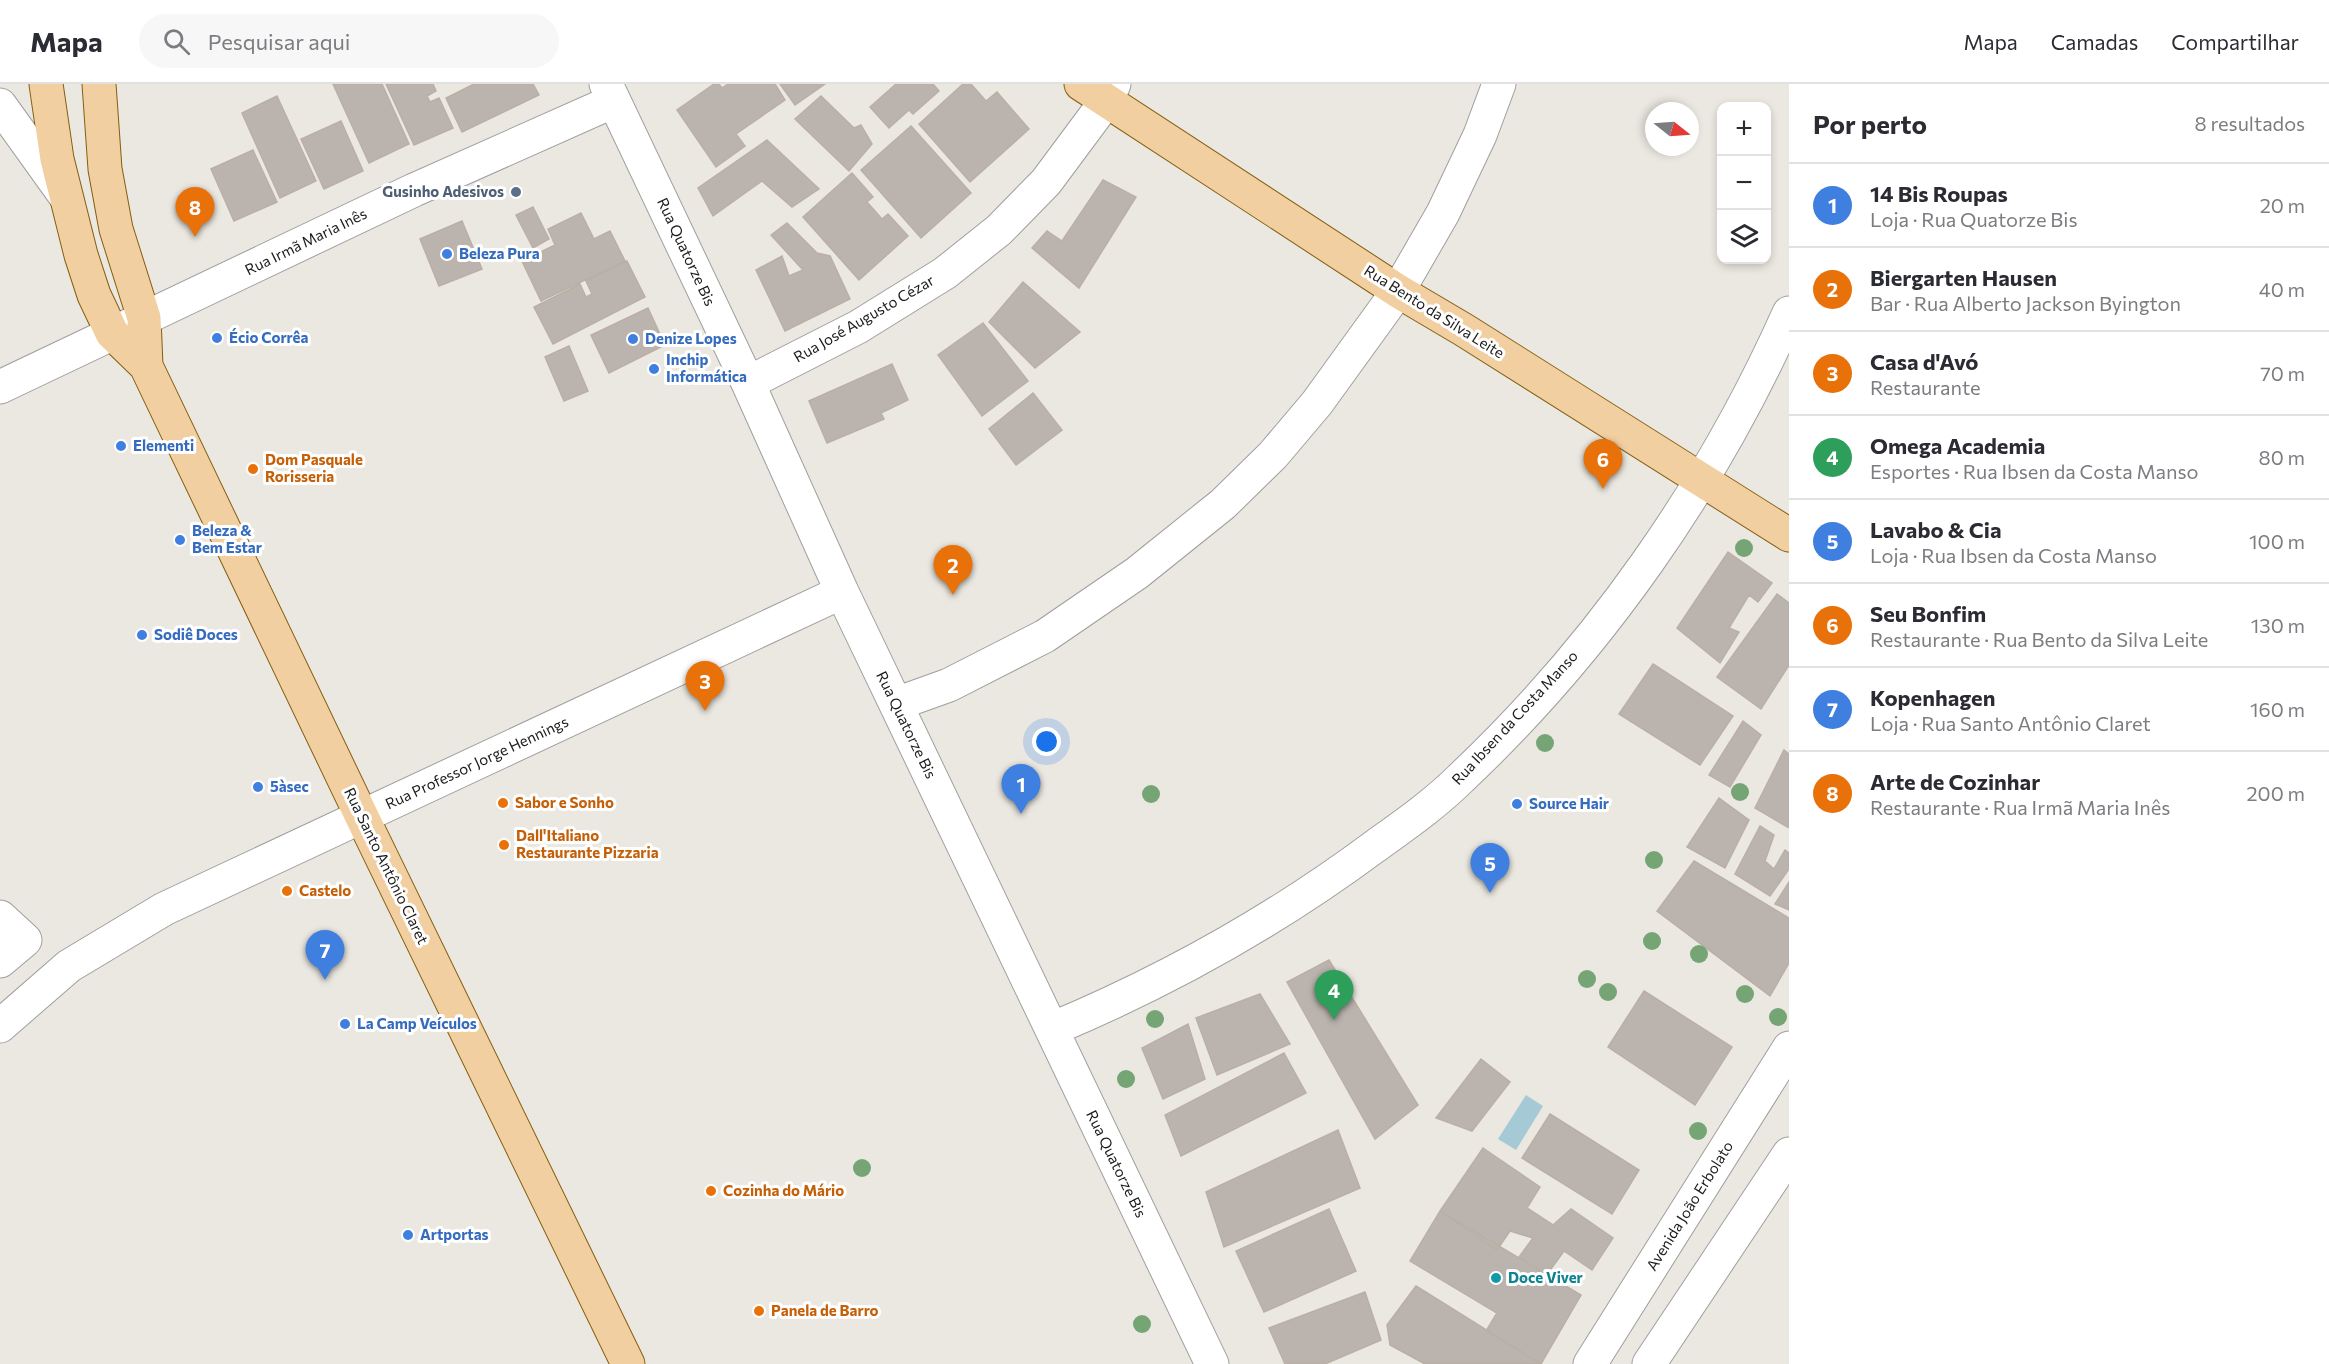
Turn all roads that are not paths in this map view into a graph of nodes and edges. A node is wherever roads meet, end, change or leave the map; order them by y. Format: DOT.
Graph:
graph roads {
  1 [pos="46,84"];
  2 [pos="99,84"];
  3 [pos="1499,84"];
  4 [pos="1100,89"];
  5 [pos="610,93"];
  6 [pos="0,105"];
  7 [pos="66,197"];
  8 [pos="1398,291"];
  9 [pos="1789,314"];
  10 [pos="144,318"];
  11 [pos="112,333"];
  12 [pos="146,366"];
  13 [pos="748,383"];
  14 [pos="0,387"];
  15 [pos="1701,481"];
  16 [pos="1789,535"];
  17 [pos="842,592"];
  18 [pos="896,704"];
  19 [pos="362,817"];
  20 [pos="0,917"];
  21 [pos="0,961"];
  22 [pos="0,1026"];
  23 [pos="1052,1029"];
  24 [pos="1789,1047"];
  25 [pos="1789,1154"];
  26 [pos="1610,1333"];
  27 [pos="628,1364"];
  28 [pos="1212,1364"];
  29 [pos="1590,1364"];
  30 [pos="1649,1364"];
  1 -- 7 [label="main road, Rua Santo Antônio Claret"];
  2 -- 10 [label="main road, Rua Santo Antônio Claret"];
  3 -- 8 [label="street"];
  4 -- 8 [label="main road, Rua Bento da Silva Leite"];
  4 -- 13 [label="street, Rua José Augusto Cézar"];
  5 -- 10 [label="street, Rua Irmã Maria Inês"];
  5 -- 13 [label="street, Rua Quatorze Bis"];
  6 -- 7 [label="street"];
  7 -- 11 [label="main road, Rua Santo Antônio Claret"];
  8 -- 15 [label="main road, Rua Bento da Silva Leite"];
  8 -- 18 [label="street"];
  9 -- 15 [label="street, Rua Ibsen da Costa Manso"];
  10 -- 11 [label="street, Rua Irmã Maria Inês"];
  10 -- 12 [label="main road, Rua Santo Antônio Claret"];
  11 -- 12 [label="main road, Rua Santo Antônio Claret"];
  11 -- 14 [label="street, Rua Irmã Maria Inês"];
  12 -- 19 [label="main road, Rua Santo Antônio Claret"];
  13 -- 17 [label="street, Rua Quatorze Bis"];
  15 -- 16 [label="main road, Rua Bento da Silva Leite"];
  15 -- 23 [label="street, Rua Ibsen da Costa Manso"];
  17 -- 18 [label="street, Rua Quatorze Bis"];
  17 -- 19 [label="street, Rua Professor Jorge Hennings"];
  18 -- 23 [label="street, Rua Quatorze Bis"];
  19 -- 22 [label="street, Rua Professor Jorge Hennings"];
  19 -- 27 [label="main road, Rua Santo Antônio Claret"];
  20 -- 21 [label="street"];
  23 -- 28 [label="street, Rua Quatorze Bis"];
  24 -- 26 [label="street, Avenida João Erbolato"];
  25 -- 30 [label="street"];
  26 -- 29 [label="street, Avenida João Erbolato"];
  26 -- 30 [label="street"];
}
